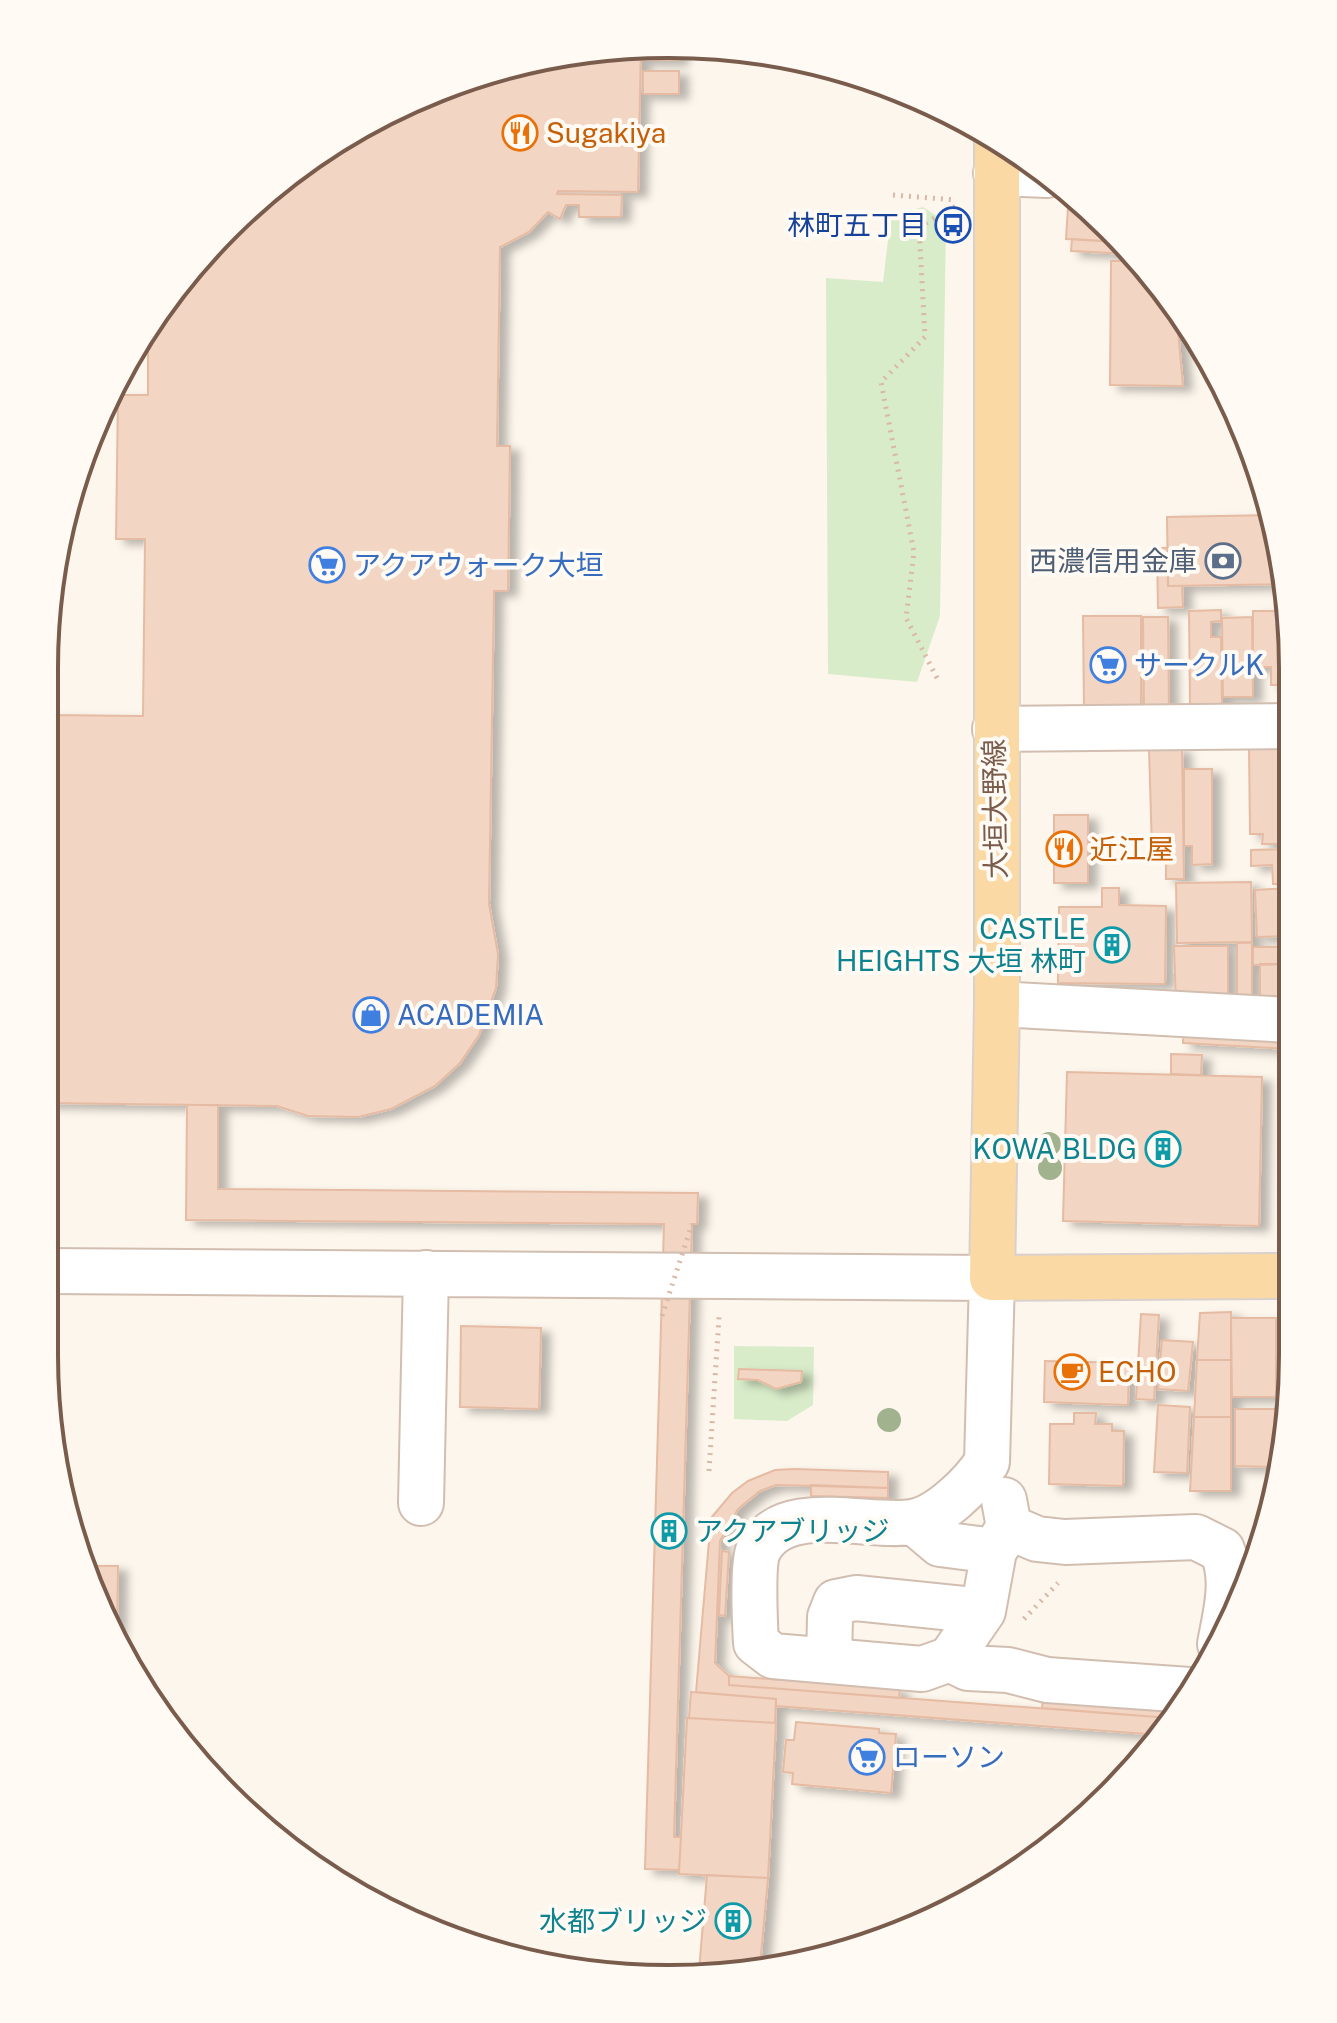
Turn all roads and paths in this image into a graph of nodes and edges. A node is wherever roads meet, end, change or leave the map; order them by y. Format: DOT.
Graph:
graph roads {
  1 [pos="997,156"];
  2 [pos="893,195"];
  3 [pos="937,678"];
  4 [pos="1279,726"];
  5 [pos="995,729"];
  6 [pos="997,1004"];
  7 [pos="1279,1019"];
  8 [pos="692,1224"];
  9 [pos="58,1271"];
  10 [pos="426,1273"];
  11 [pos="1279,1276"];
  12 [pos="992,1278"];
  13 [pos="662,1316"];
  14 [pos="719,1317"];
  15 [pos="987,1462"];
  16 [pos="709,1471"];
  17 [pos="421,1503"];
  18 [pos="914,1522"];
  19 [pos="1002,1539"];
  20 [pos="1062,1578"];
  21 [pos="1228,1598"];
  22 [pos="1002,1617"];
  23 [pos="950,1659"];
  24 [pos="829,1661"];
  25 [pos="1179,1689"];
  1 -- 5 [label="main road, 大垣大野線"];
  2 -- 3 [label="path"];
  4 -- 5 [label="street"];
  5 -- 6 [label="main road, 大垣大野線"];
  6 -- 7 [label="street"];
  6 -- 12 [label="main road, 大垣大野線"];
  8 -- 13 [label="path, bridge"];
  9 -- 10 [label="street"];
  10 -- 12 [label="street"];
  10 -- 17 [label="street"];
  11 -- 12 [label="main road"];
  12 -- 15 [label="street"];
  14 -- 16 [label="path"];
  15 -- 18 [label="street"];
  15 -- 19 [label="street"];
  18 -- 19 [label="street"];
  18 -- 24 [label="street"];
  19 -- 21 [label="street"];
  19 -- 22 [label="street"];
  20 -- 22 [label="path"];
  22 -- 23 [label="street"];
  22 -- 24 [label="street"];
  23 -- 24 [label="street"];
  23 -- 25 [label="street"];
}
